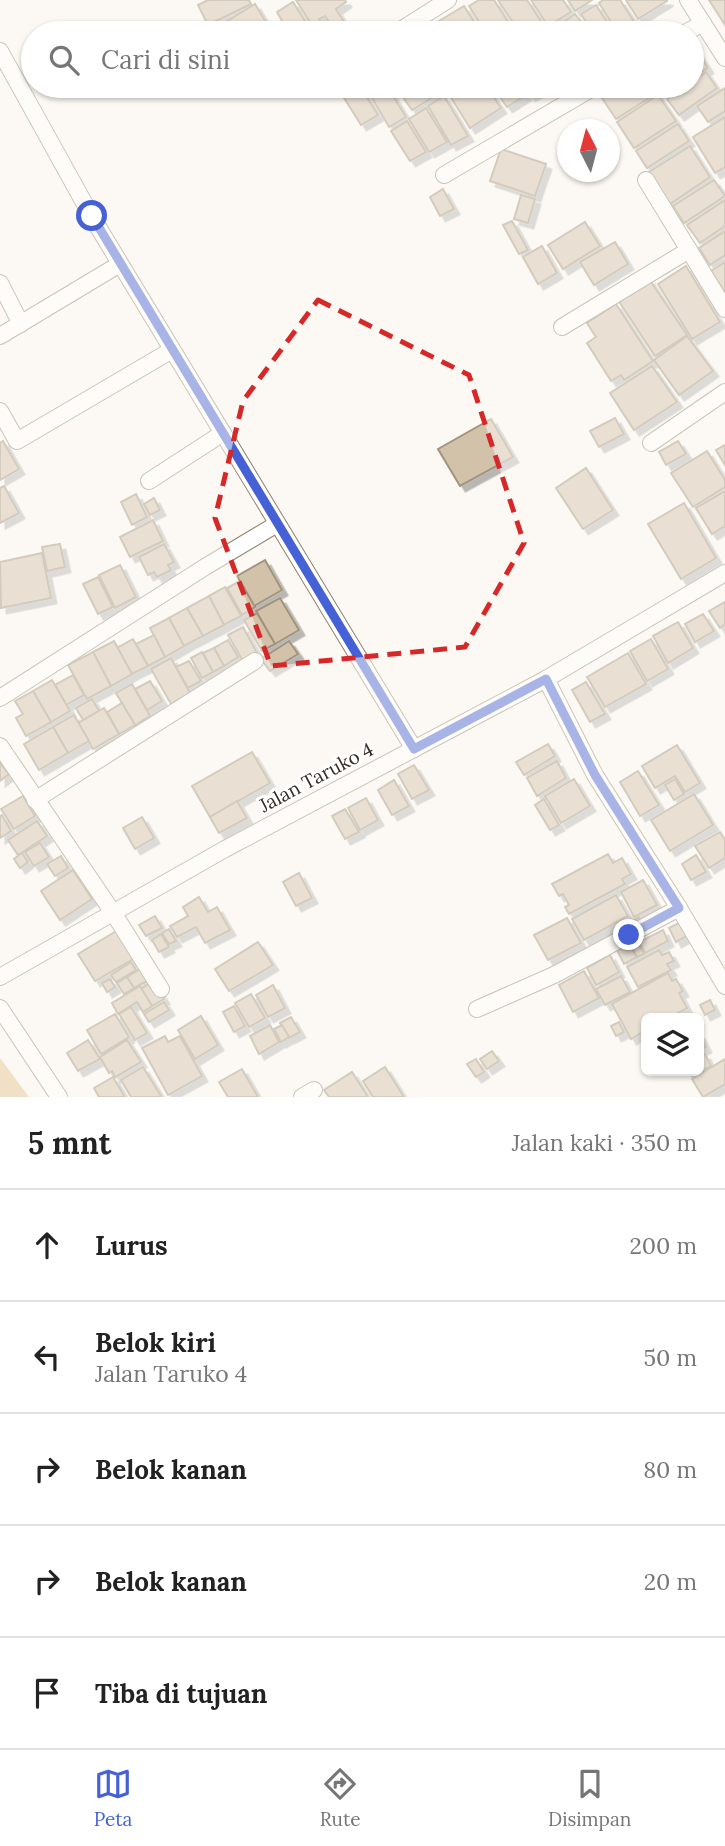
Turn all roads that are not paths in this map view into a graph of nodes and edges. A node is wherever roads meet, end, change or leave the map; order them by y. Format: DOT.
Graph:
graph roads {
  1 [pos="448,0"];
  2 [pos="688,0"];
  3 [pos="415,21"];
  4 [pos="702,21"];
  5 [pos="704,24"];
  6 [pos="723,50"];
  7 [pos="0,51"];
  8 [pos="21,88"];
  9 [pos="26,98"];
  10 [pos="576,98"];
  11 [pos="444,175"];
  12 [pos="646,180"];
  13 [pos="689,250"];
  14 [pos="120,264"];
  15 [pos="0,283"];
  16 [pos="725,309"];
  17 [pos="21,324"];
  18 [pos="562,327"];
  19 [pos="0,336"];
  20 [pos="172,350"];
  21 [pos="725,392"];
  22 [pos="0,411"];
  23 [pos="223,433"];
  24 [pos="651,443"];
  25 [pos="149,481"];
  26 [pos="277,523"];
  27 [pos="725,573"];
  28 [pos="255,661"];
  29 [pos="546,679"];
  30 [pos="0,698"];
  31 [pos="0,746"];
  32 [pos="414,749"];
  33 [pos="35,800"];
  34 [pos="679,908"];
  35 [pos="114,914"];
  36 [pos="0,977"];
  37 [pos="725,986"];
  38 [pos="161,989"];
  39 [pos="0,1008"];
  40 [pos="477,1009"];
  41 [pos="59,1097"];
  1 -- 3 [label="street"];
  2 -- 4 [label="street"];
  5 -- 6 [label="street"];
  7 -- 8 [label="street"];
  9 -- 14 [label="street"];
  10 -- 11 [label="street"];
  12 -- 13 [label="street"];
  13 -- 16 [label="street"];
  13 -- 18 [label="street"];
  14 -- 17 [label="street"];
  14 -- 20 [label="street"];
  15 -- 17 [label="street"];
  17 -- 19 [label="street"];
  20 -- 22 [label="street"];
  20 -- 23 [label="street"];
  21 -- 24 [label="street"];
  23 -- 25 [label="street"];
  23 -- 26 [label="street"];
  26 -- 30 [label="street"];
  26 -- 32 [label="street"];
  27 -- 29 [label="street, Jalan Taruko 4"];
  28 -- 33 [label="street"];
  29 -- 32 [label="street, Jalan Taruko 4"];
  29 -- 34 [label="street"];
  31 -- 33 [label="street"];
  32 -- 35 [label="street, Jalan Taruko 4"];
  33 -- 35 [label="street"];
  34 -- 37 [label="street"];
  34 -- 40 [label="street"];
  35 -- 36 [label="street, Jalan Taruko 4"];
  35 -- 38 [label="street"];
  39 -- 41 [label="street"];
}
